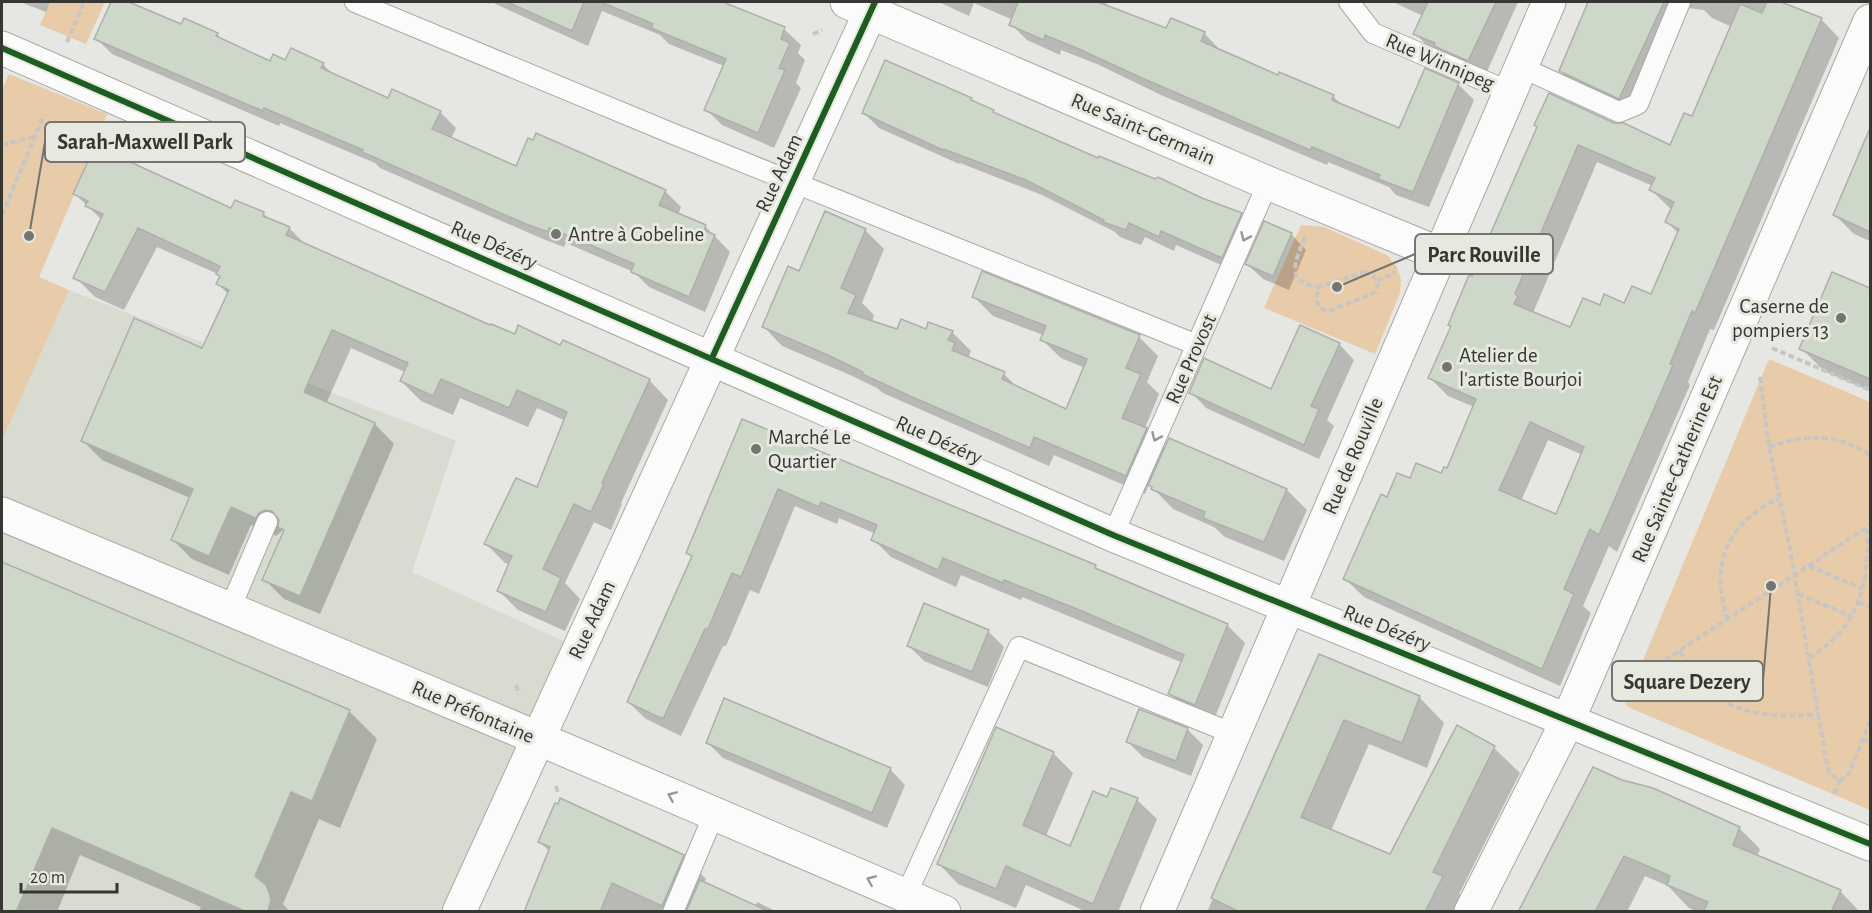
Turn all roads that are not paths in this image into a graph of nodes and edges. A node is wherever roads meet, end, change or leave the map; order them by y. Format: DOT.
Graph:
graph roads {
  1 [pos="355,2"];
  2 [pos="1349,2"];
  3 [pos="1549,2"];
  4 [pos="1680,2"];
  5 [pos="864,4"];
  6 [pos="1870,21"];
  7 [pos="2,48"];
  8 [pos="1515,80"];
  9 [pos="792,182"];
  10 [pos="1268,183"];
  11 [pos="1440,254"];
  12 [pos="1197,345"];
  13 [pos="712,358"];
  14 [pos="2,514"];
  15 [pos="267,522"];
  16 [pos="1113,534"];
  17 [pos="1289,606"];
  18 [pos="230,609"];
  19 [pos="1568,720"];
  20 [pos="1234,734"];
  21 [pos="538,739"];
  22 [pos="714,814"];
  23 [pos="1870,844"];
  24 [pos="906,895"];
  25 [pos="459,912"];
  26 [pos="673,912"];
  27 [pos="944,912"];
  28 [pos="1157,912"];
  29 [pos="1471,912"];
  1 -- 9 [label="lane"];
  2 -- 8 [label="lane, Rue Winnipeg"];
  3 -- 8 [label="street, Rue de Rouville"];
  4 -- 8 [label="lane, Rue Winnipeg"];
  5 -- 9 [label="street, Rue Adam"];
  5 -- 10 [label="street, Rue Saint-Germain"];
  6 -- 19 [label="street, Rue Sainte-Catherine Est"];
  7 -- 13 [label="street, Rue Dézéry"];
  8 -- 11 [label="street, Rue de Rouville"];
  9 -- 12 [label="lane"];
  9 -- 13 [label="street, Rue Adam"];
  10 -- 11 [label="street, Rue Saint-Germain"];
  10 -- 12 [label="lane, Rue Provost, one-way"];
  11 -- 17 [label="street, Rue de Rouville"];
  12 -- 16 [label="lane, Rue Provost, one-way"];
  13 -- 16 [label="street, Rue Dézéry"];
  13 -- 21 [label="street, Rue Adam"];
  14 -- 18 [label="street, Rue Préfontaine"];
  15 -- 18 [label="lane"];
  16 -- 17 [label="street, Rue Dézéry"];
  17 -- 19 [label="street, Rue Dézéry"];
  17 -- 20 [label="street, Rue de Rouville"];
  18 -- 21 [label="street, Rue Préfontaine"];
  19 -- 23 [label="street, Rue Dézéry"];
  19 -- 29 [label="street, Rue Sainte-Catherine Est"];
  20 -- 24 [label="lane"];
  20 -- 28 [label="street, Rue de Rouville"];
  22 -- 21 [label="street, Rue Préfontaine, one-way"];
  21 -- 25 [label="street, Rue Adam"];
  24 -- 22 [label="street, Rue Préfontaine, one-way"];
  22 -- 26 [label="lane"];
  24 -- 27 [label="street, Rue Préfontaine"];
}
